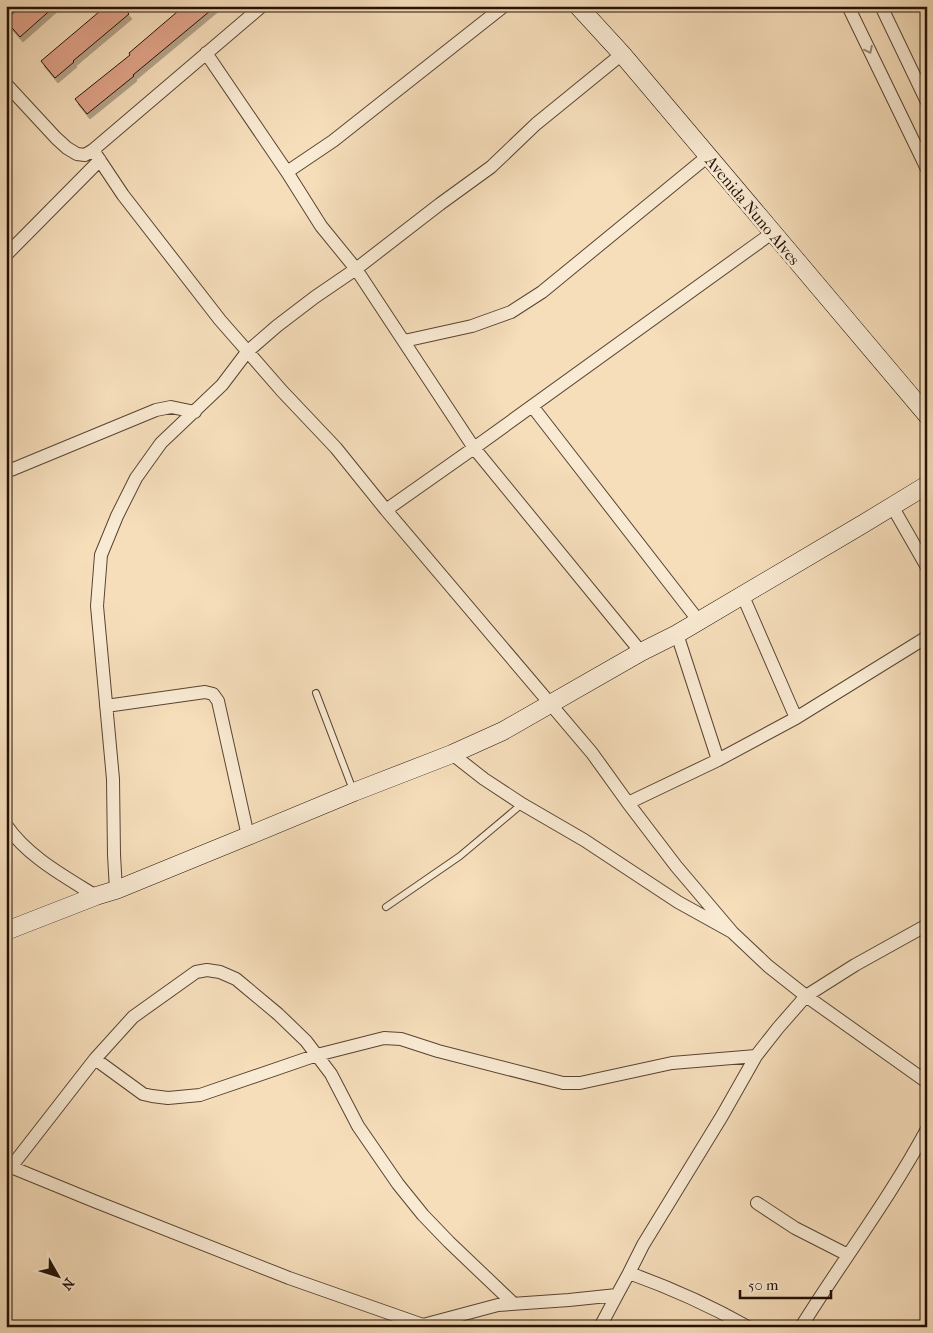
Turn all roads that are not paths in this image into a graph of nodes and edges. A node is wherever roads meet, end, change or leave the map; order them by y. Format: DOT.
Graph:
graph roads {
  1 [pos="262,6"];
  2 [pos="504,6"];
  3 [pos="578,6"];
  4 [pos="848,6"];
  5 [pos="881,6"];
  6 [pos="206,53"];
  7 [pos="622,54"];
  8 [pos="6,84"];
  9 [pos="927,102"];
  10 [pos="97,155"];
  11 [pos="708,156"];
  12 [pos="927,169"];
  13 [pos="287,172"];
  14 [pos="772,233"];
  15 [pos="6,255"];
  16 [pos="356,269"];
  17 [pos="404,341"];
  18 [pos="247,352"];
  19 [pos="532,406"];
  20 [pos="195,412"];
  21 [pos="927,415"];
  22 [pos="474,448"];
  23 [pos="6,472"];
  24 [pos="927,485"];
  25 [pos="892,506"];
  26 [pos="386,510"];
  27 [pos="927,567"];
  28 [pos="742,594"];
  29 [pos="698,620"];
  30 [pos="676,634"];
  31 [pos="927,637"];
  32 [pos="641,652"];
  33 [pos="316,693"];
  34 [pos="550,705"];
  35 [pos="106,706"];
  36 [pos="796,718"];
  37 [pos="452,754"];
  38 [pos="718,760"];
  39 [pos="354,792"];
  40 [pos="628,803"];
  41 [pos="522,804"];
  42 [pos="6,825"];
  43 [pos="248,836"];
  44 [pos="116,890"];
  45 [pos="96,896"];
  46 [pos="386,908"];
  47 [pos="927,925"];
  48 [pos="6,931"];
  49 [pos="732,932"];
  50 [pos="806,996"];
  51 [pos="317,1055"];
  52 [pos="756,1056"];
  53 [pos="95,1059"];
  54 [pos="927,1082"];
  55 [pos="927,1129"];
  56 [pos="9,1166"];
  57 [pos="757,1203"];
  58 [pos="848,1255"];
  59 [pos="630,1273"];
  60 [pos="616,1295"];
  61 [pos="514,1304"];
  62 [pos="424,1325"];
  63 [pos="600,1327"];
  64 [pos="748,1327"];
  65 [pos="800,1327"];
  1 -- 6 [label="street"];
  2 -- 13 [label="street"];
  3 -- 7 [label="street, Avenida Nuno Alves"];
  4 -- 12 [label="street, one-way"];
  5 -- 9 [label="street"];
  6 -- 10 [label="street"];
  6 -- 13 [label="street"];
  7 -- 11 [label="street, Avenida Nuno Alves"];
  7 -- 16 [label="street"];
  8 -- 10 [label="street"];
  10 -- 15 [label="street"];
  10 -- 18 [label="street"];
  11 -- 14 [label="street, Avenida Nuno Alves"];
  11 -- 17 [label="street"];
  13 -- 16 [label="street"];
  14 -- 19 [label="street"];
  14 -- 21 [label="street, Avenida Nuno Alves"];
  16 -- 17 [label="street"];
  16 -- 18 [label="street"];
  17 -- 22 [label="street"];
  18 -- 20 [label="street"];
  18 -- 26 [label="street"];
  19 -- 22 [label="street"];
  19 -- 29 [label="street"];
  20 -- 23 [label="street"];
  20 -- 35 [label="street"];
  22 -- 26 [label="street"];
  22 -- 32 [label="street"];
  24 -- 25 [label="street"];
  25 -- 27 [label="street"];
  25 -- 28 [label="street"];
  26 -- 34 [label="street"];
  28 -- 29 [label="street"];
  28 -- 36 [label="street"];
  29 -- 30 [label="street"];
  30 -- 32 [label="street"];
  30 -- 38 [label="street"];
  31 -- 36 [label="street"];
  32 -- 34 [label="street"];
  33 -- 39 [label="lane"];
  34 -- 37 [label="street"];
  34 -- 40 [label="street"];
  35 -- 43 [label="street"];
  35 -- 44 [label="street"];
  36 -- 38 [label="street"];
  37 -- 39 [label="street"];
  37 -- 41 [label="street"];
  38 -- 40 [label="street"];
  39 -- 43 [label="street"];
  40 -- 49 [label="street"];
  41 -- 46 [label="lane"];
  41 -- 49 [label="street"];
  42 -- 45 [label="street"];
  43 -- 44 [label="street"];
  44 -- 45 [label="street"];
  45 -- 48 [label="street"];
  47 -- 50 [label="street"];
  49 -- 50 [label="street"];
  50 -- 52 [label="street"];
  50 -- 54 [label="street"];
  51 -- 52 [label="street"];
  51 -- 53 [label="street"];
  51 -- 53 [label="street"];
  51 -- 61 [label="street"];
  52 -- 59 [label="street"];
  53 -- 56 [label="street"];
  55 -- 58 [label="street"];
  56 -- 62 [label="street"];
  57 -- 58 [label="street"];
  58 -- 65 [label="street"];
  59 -- 60 [label="street"];
  59 -- 64 [label="street"];
  60 -- 61 [label="street"];
  60 -- 63 [label="street"];
  61 -- 62 [label="street"];
}
